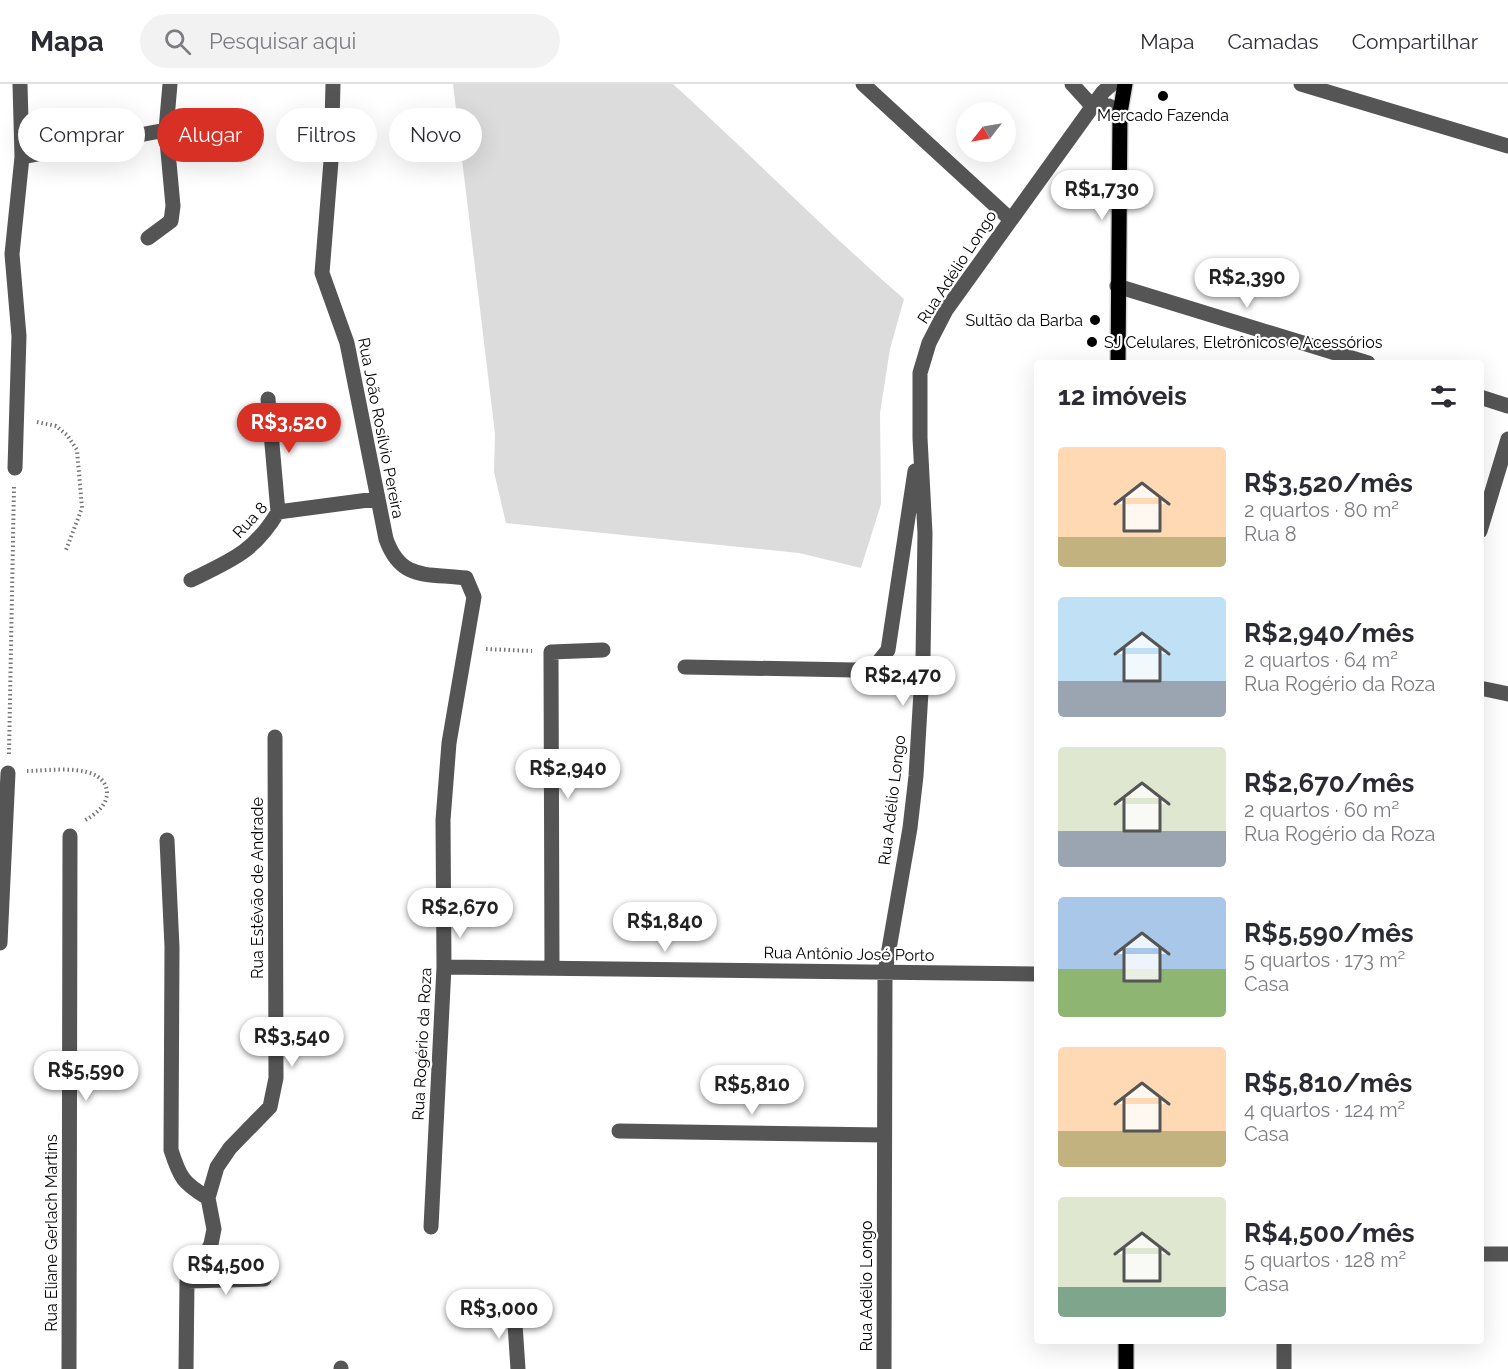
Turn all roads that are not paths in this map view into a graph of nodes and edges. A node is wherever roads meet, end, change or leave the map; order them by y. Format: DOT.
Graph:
graph roads {
  1 [pos="20,84"];
  2 [pos="170,84"];
  3 [pos="324,84"];
  4 [pos="333,84"];
  5 [pos="863,84"];
  6 [pos="1072,84"];
  7 [pos="1112,84"];
  8 [pos="1125,84"];
  9 [pos="1302,84"];
  10 [pos="1093,107"];
  11 [pos="21,108"];
  12 [pos="168,108"];
  13 [pos="334,108"];
  14 [pos="334,108"];
  15 [pos="1120,113"];
  16 [pos="1508,146"];
  17 [pos="21,162"];
  18 [pos="169,162"];
  19 [pos="330,162"];
  20 [pos="1010,219"];
  21 [pos="148,238"];
  22 [pos="1117,286"];
  23 [pos="1119,360"];
  24 [pos="1358,360"];
  25 [pos="268,399"];
  26 [pos="1484,399"];
  27 [pos="1508,406"];
  28 [pos="920,438"];
  29 [pos="1508,439"];
  30 [pos="15,468"];
  31 [pos="376,499"];
  32 [pos="278,512"];
  33 [pos="1484,518"];
  34 [pos="191,580"];
  35 [pos="464,648"];
  36 [pos="603,650"];
  37 [pos="684,667"];
  38 [pos="1484,689"];
  39 [pos="1508,694"];
  40 [pos="275,737"];
  41 [pos="8,773"];
  42 [pos="70,836"];
  43 [pos="167,840"];
  44 [pos="0,943"];
  45 [pos="444,967"];
  46 [pos="552,968"];
  47 [pos="885,972"];
  48 [pos="1034,974"];
  49 [pos="619,1131"];
  50 [pos="884,1135"];
  51 [pos="208,1198"];
  52 [pos="431,1227"];
  53 [pos="1484,1254"];
  54 [pos="1508,1254"];
  55 [pos="264,1279"];
  56 [pos="188,1281"];
  57 [pos="513,1309"];
  58 [pos="1126,1344"];
  59 [pos="1284,1344"];
  60 [pos="69,1369"];
  61 [pos="186,1369"];
  62 [pos="518,1369"];
  63 [pos="884,1369"];
  64 [pos="1125,1369"];
  65 [pos="1284,1369"];
  1 -- 11 [label="street"];
  2 -- 12 [label="street"];
  3 -- 13 [label="street"];
  4 -- 14 [label="street, Rua João Rosílvio Pereira"];
  5 -- 20 [label="street"];
  6 -- 10 [label="street"];
  7 -- 10 [label="street, Rua Adélio Longo"];
  8 -- 15 [label="main road"];
  9 -- 16 [label="street"];
  10 -- 15 [label="street"];
  10 -- 20 [label="street, Rua Adélio Longo"];
  15 -- 22 [label="main road"];
  17 -- 30 [label="street"];
  18 -- 21 [label="street"];
  19 -- 31 [label="street, Rua João Rosílvio Pereira"];
  20 -- 28 [label="street, Rua Adélio Longo"];
  22 -- 23 [label="main road"];
  22 -- 24 [label="street"];
  25 -- 32 [label="street"];
  26 -- 27 [label="street"];
  28 -- 37 [label="street"];
  28 -- 47 [label="street, Rua Adélio Longo"];
  29 -- 33 [label="street"];
  31 -- 32 [label="street, Rua 8"];
  31 -- 35 [label="street, Rua João Rosílvio Pereira"];
  32 -- 34 [label="street, Rua 8"];
  35 -- 45 [label="street, Rua Rogério da Roza"];
  36 -- 46 [label="street"];
  38 -- 39 [label="street"];
  40 -- 51 [label="street, Rua Estêvão de Andrade"];
  41 -- 44 [label="street"];
  42 -- 60 [label="street, Rua Eliane Gerlach Martins"];
  43 -- 51 [label="street"];
  45 -- 46 [label="street, Rua Antônio José Porto"];
  45 -- 52 [label="street, Rua Rogério da Roza"];
  46 -- 47 [label="street, Rua Antônio José Porto"];
  47 -- 48 [label="street, Rua Antônio José Porto"];
  47 -- 50 [label="street, Rua Adélio Longo"];
  49 -- 50 [label="street"];
  50 -- 63 [label="street, Rua Adélio Longo"];
  51 -- 56 [label="street, Rua Estêvão de Andrade"];
  53 -- 54 [label="street"];
  55 -- 56 [label="street"];
  56 -- 61 [label="street"];
  57 -- 62 [label="street"];
  58 -- 64 [label="main road"];
  59 -- 65 [label="street"];
}
